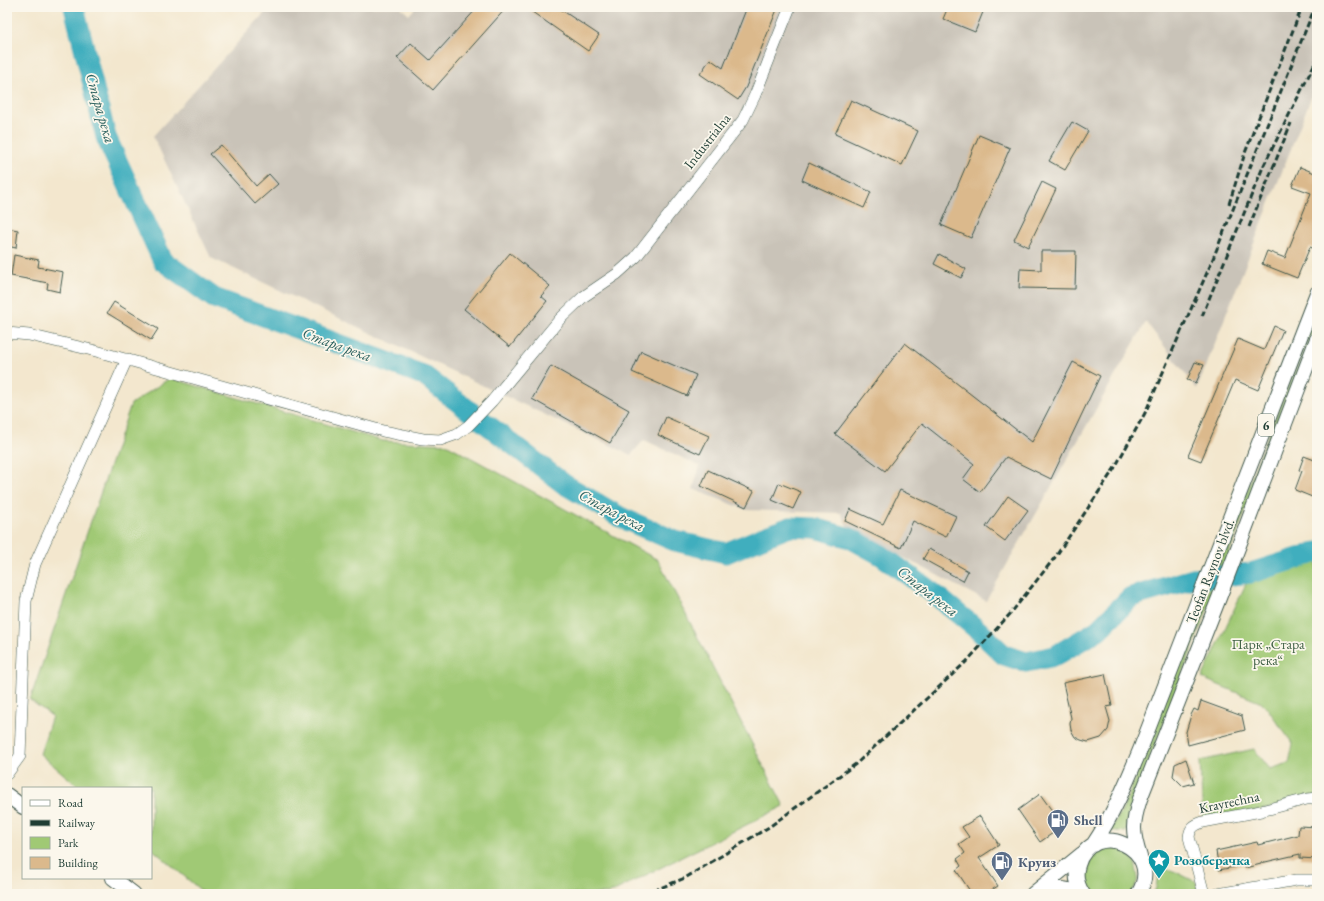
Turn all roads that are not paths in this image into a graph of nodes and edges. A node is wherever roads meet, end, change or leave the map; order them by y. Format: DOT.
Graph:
graph roads {
  1 [pos="790,7"];
  2 [pos="1317,295"];
  3 [pos="7,333"];
  4 [pos="1317,339"];
  5 [pos="126,359"];
  6 [pos="7,774"];
  7 [pos="7,795"];
  8 [pos="1317,798"];
  9 [pos="22,806"];
  10 [pos="1090,848"];
  11 [pos="1140,857"];
  12 [pos="114,879"];
  13 [pos="1317,880"];
  14 [pos="1277,889"];
  15 [pos="134,894"];
  16 [pos="1034,894"];
  17 [pos="1078,894"];
  18 [pos="1083,894"];
  19 [pos="1138,894"];
  20 [pos="1204,894"];
  21 [pos="1218,894"];
  1 -- 5 [label="street, Industrialna"];
  2 -- 10 [label="main road, Teofan Raynov blvd. / 6"];
  3 -- 5 [label="street, Industrialna"];
  4 -- 11 [label="main road, Teofan Raynov blvd. / 6"];
  5 -- 6 [label="street"];
  7 -- 9 [label="main road"];
  8 -- 20 [label="street, Krayrechna"];
  10 -- 11 [label="main road"];
  10 -- 16 [label="main road"];
  10 -- 18 [label="main road, 6"];
  11 -- 19 [label="main road, 6"];
  12 -- 15 [label="main road"];
  13 -- 14 [label="street"];
  14 -- 21 [label="street"];
  16 -- 17 [label="main road"];
}
